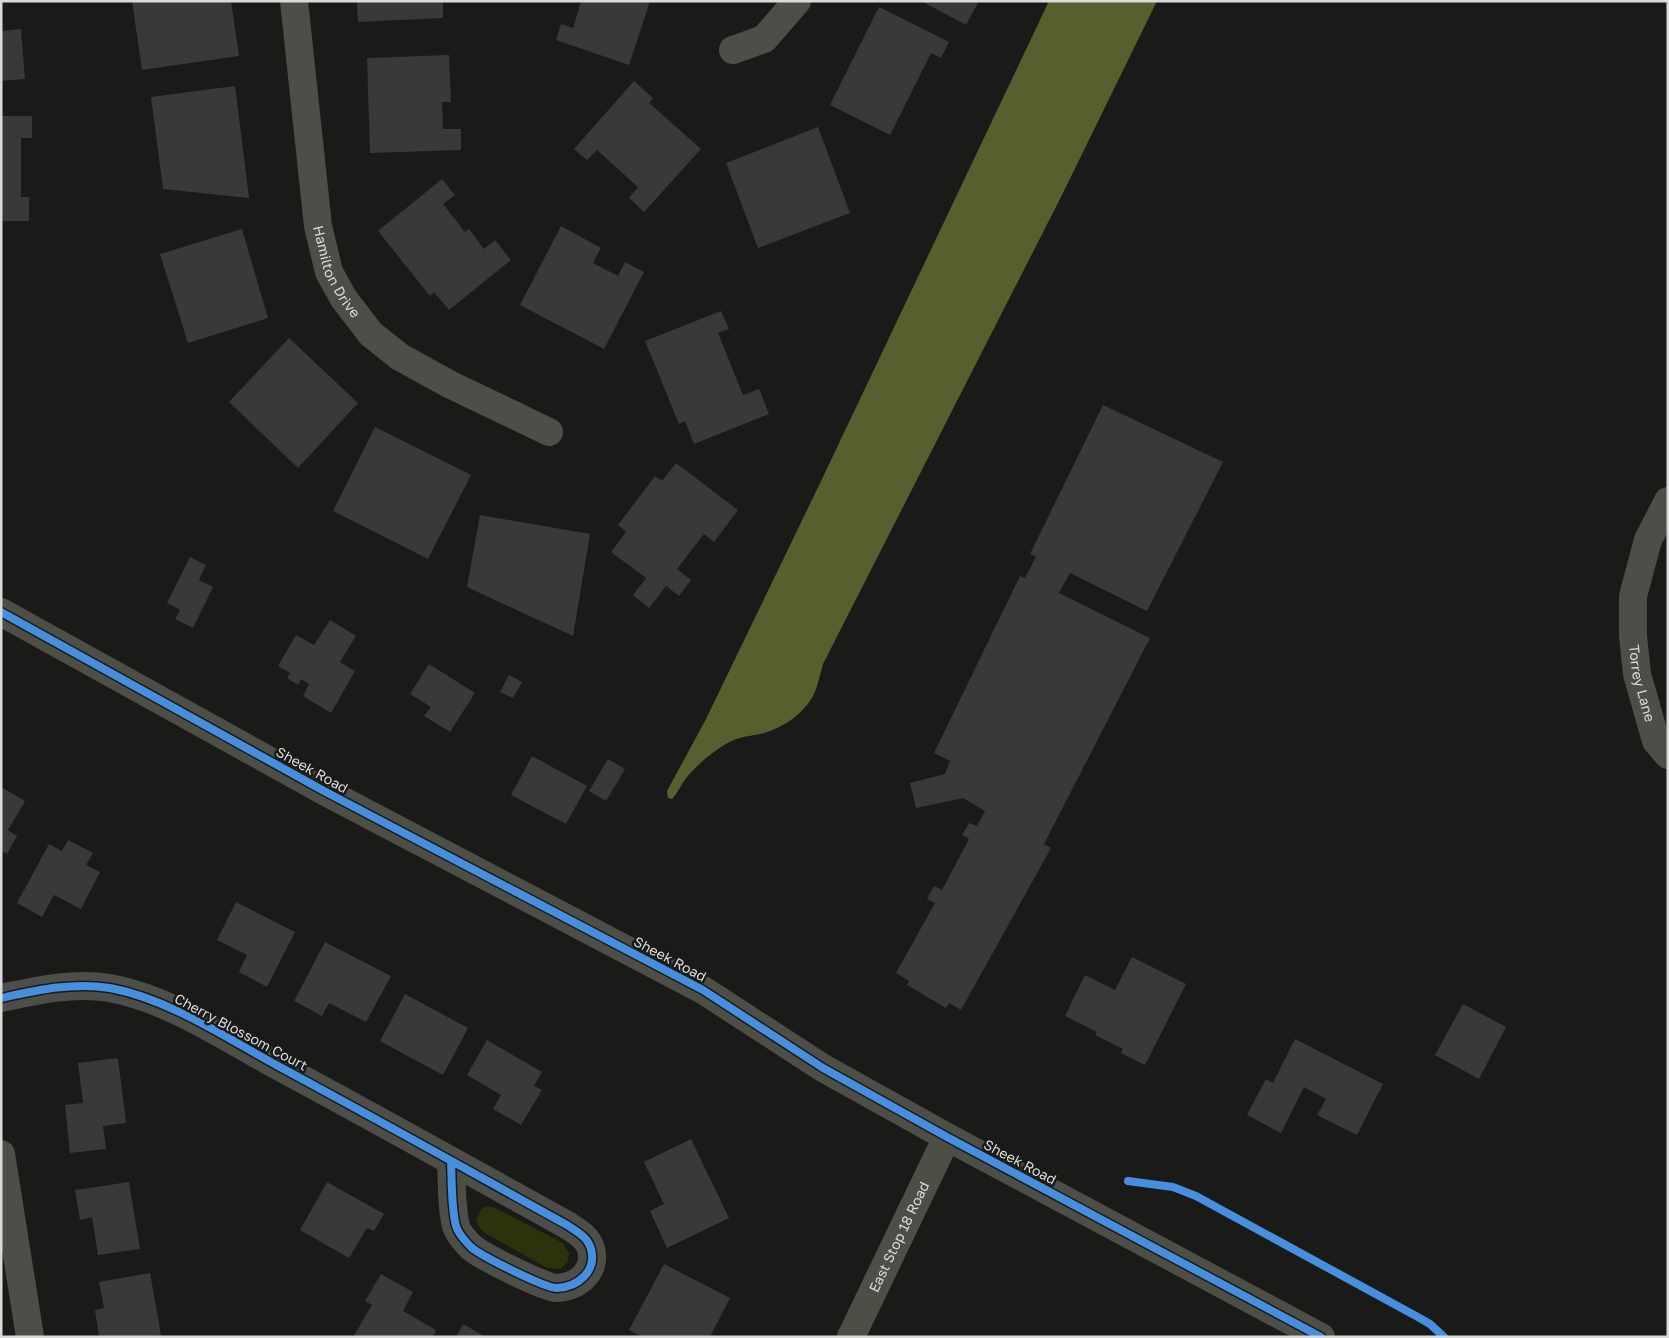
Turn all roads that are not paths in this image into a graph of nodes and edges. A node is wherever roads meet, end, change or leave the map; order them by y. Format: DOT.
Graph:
graph roads {
  1 [pos="294,1"];
  2 [pos="797,1"];
  3 [pos="733,50"];
  4 [pos="549,432"];
  5 [pos="1668,502"];
  6 [pos="1,612"];
  7 [pos="1668,755"];
  8 [pos="1,998"];
  9 [pos="947,1138"];
  10 [pos="1,1154"];
  11 [pos="451,1161"];
  12 [pos="30,1337"];
  13 [pos="850,1337"];
  14 [pos="1321,1337"];
  1 -- 4 [label="street, Hamilton Drive"];
  2 -- 3 [label="street"];
  5 -- 7 [label="street, Torrey Lane"];
  6 -- 9 [label="street, Sheek Road"];
  8 -- 11 [label="street, Cherry Blossom Court"];
  9 -- 13 [label="street, East Stop 18 Road"];
  9 -- 14 [label="street, Sheek Road"];
  10 -- 12 [label="street"];
  11 -- 11 [label="street, Cherry Blossom Court"];
}
